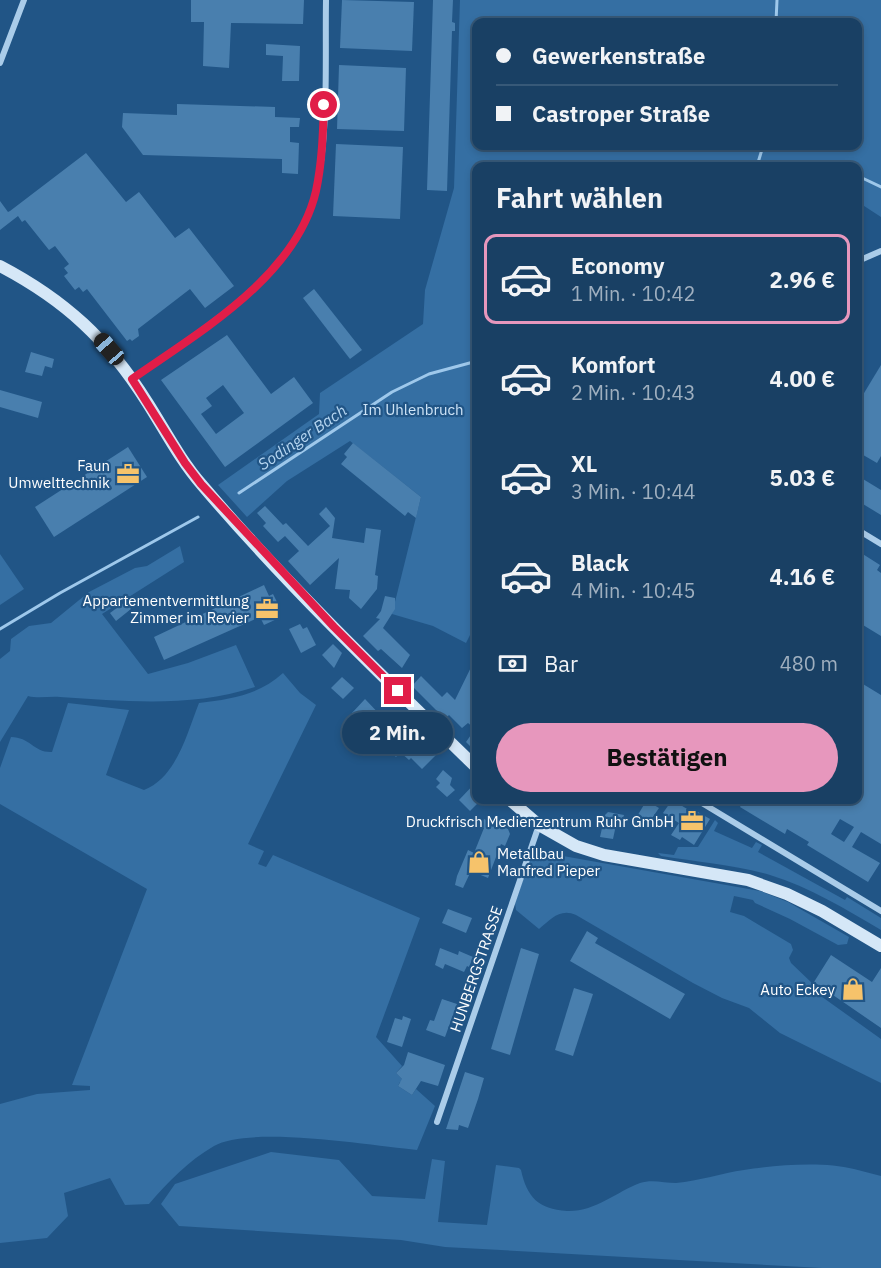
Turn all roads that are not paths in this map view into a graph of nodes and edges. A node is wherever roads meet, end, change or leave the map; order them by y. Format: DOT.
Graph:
graph roads {
  1 [pos="24,0"];
  2 [pos="326,0"];
  3 [pos="0,63"];
  4 [pos="881,251"];
  5 [pos="862,259"];
  6 [pos="0,266"];
  7 [pos="132,379"];
  8 [pos="862,532"];
  9 [pos="881,544"];
  10 [pos="472,763"];
  11 [pos="515,804"];
  12 [pos="704,804"];
  13 [pos="540,825"];
  14 [pos="881,911"];
  15 [pos="881,946"];
  16 [pos="437,1122"];
  1 -- 3 [label="street"];
  2 -- 7 [label="street"];
  4 -- 5 [label="street"];
  6 -- 7 [label="main road"];
  7 -- 10 [label="main road"];
  8 -- 9 [label="street"];
  11 -- 13 [label="main road"];
  12 -- 14 [label="street"];
  13 -- 15 [label="main road"];
  13 -- 16 [label="street, HUNBERGSTRASSE"];
}
